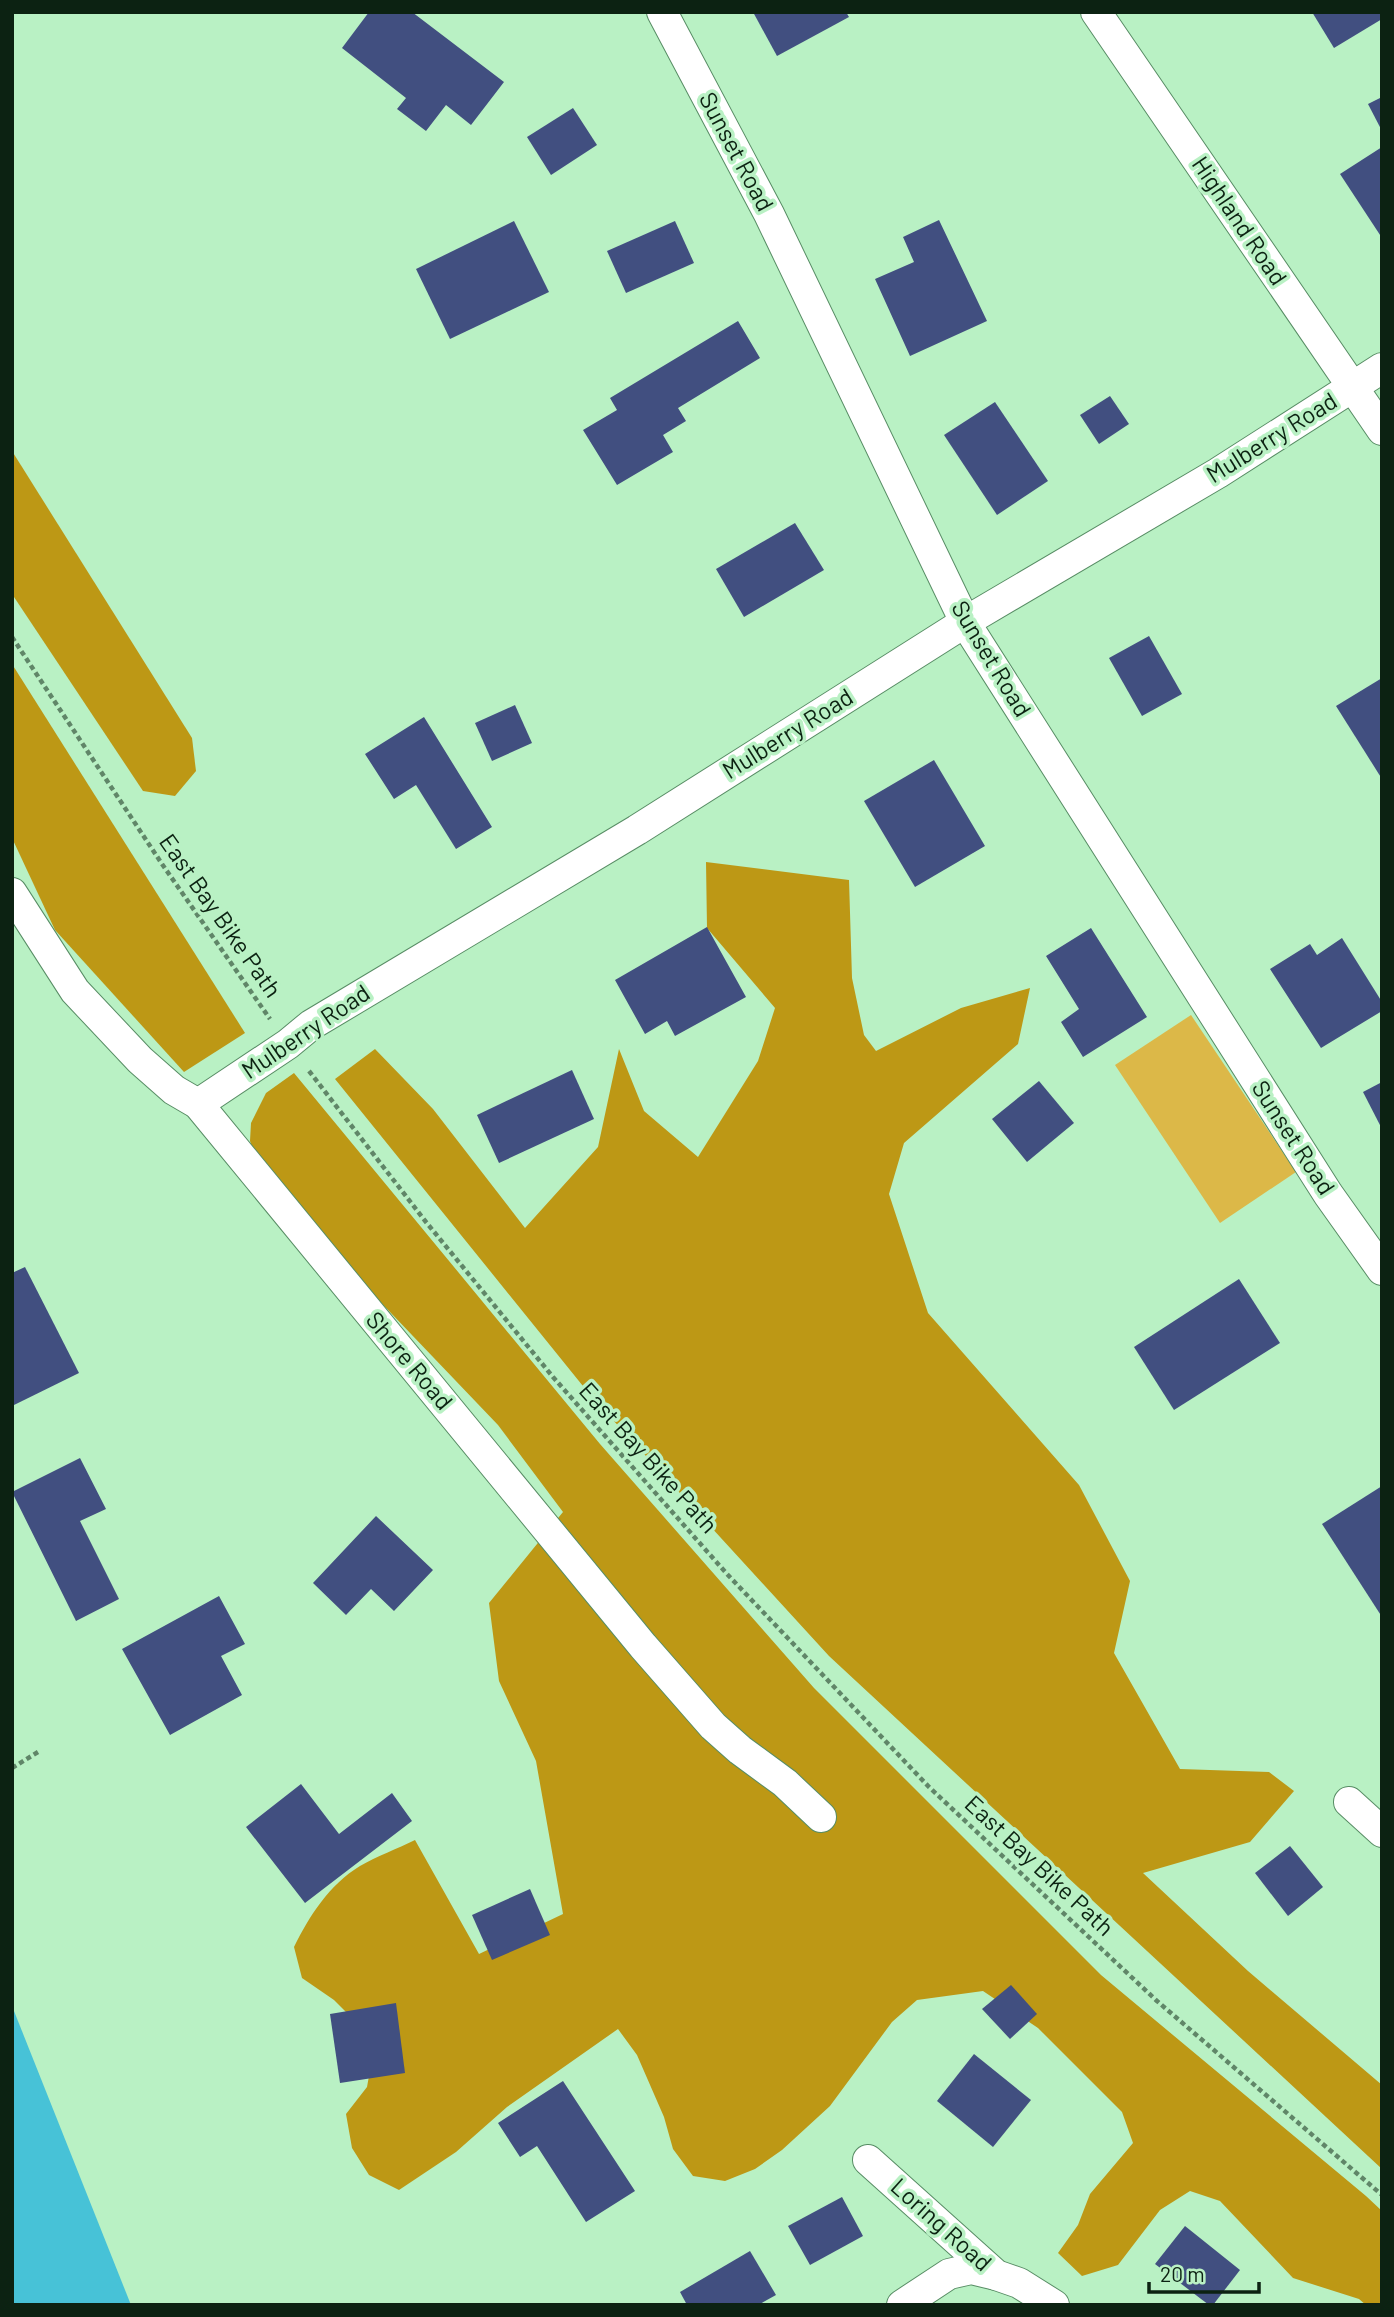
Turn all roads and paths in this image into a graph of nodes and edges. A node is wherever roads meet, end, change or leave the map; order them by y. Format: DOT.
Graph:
graph roads {
  1 [pos="662,12"];
  2 [pos="1096,12"];
  3 [pos="1382,369"];
  4 [pos="1353,387"];
  5 [pos="1382,430"];
  6 [pos="967,624"];
  7 [pos="12,636"];
  8 [pos="12,893"];
  9 [pos="288,1044"];
  10 [pos="198,1104"];
  11 [pos="1382,1270"];
  12 [pos="38,1752"];
  13 [pos="12,1768"];
  14 [pos="1349,1802"];
  15 [pos="821,1817"];
  16 [pos="1382,1832"];
  17 [pos="868,2160"];
  18 [pos="1382,2195"];
  19 [pos="996,2275"];
  20 [pos="902,2305"];
  21 [pos="1054,2305"];
  1 -- 6 [label="street, Sunset Road"];
  2 -- 4 [label="street, Highland Road"];
  3 -- 4 [label="street, Mulberry Road"];
  4 -- 5 [label="street, Highland Road"];
  4 -- 6 [label="street, Mulberry Road"];
  6 -- 9 [label="street, Mulberry Road"];
  6 -- 11 [label="street, Sunset Road"];
  7 -- 9 [label="path, East Bay Bike Path"];
  8 -- 10 [label="street, Shore Road"];
  9 -- 10 [label="street, Mulberry Road"];
  9 -- 18 [label="path, East Bay Bike Path"];
  10 -- 15 [label="street, Shore Road"];
  12 -- 13 [label="path"];
  14 -- 16 [label="street"];
  17 -- 19 [label="street, Loring Road"];
  19 -- 20 [label="street"];
  19 -- 21 [label="street, Loring Road"];
}
